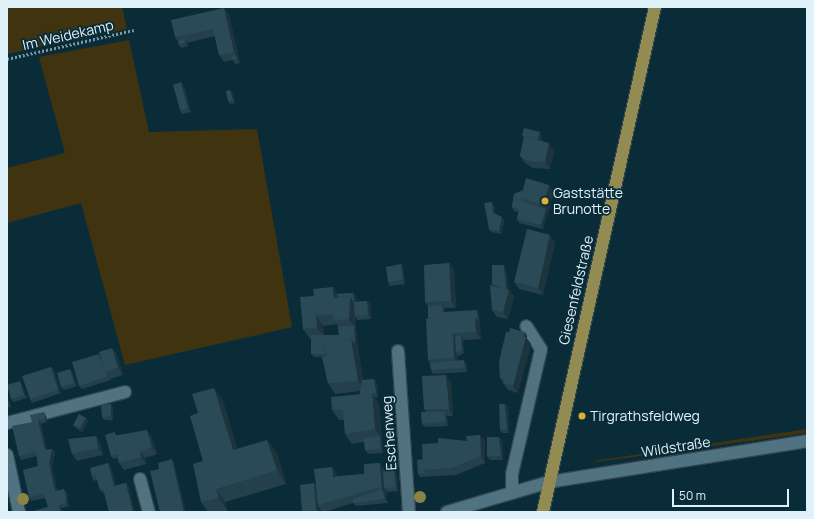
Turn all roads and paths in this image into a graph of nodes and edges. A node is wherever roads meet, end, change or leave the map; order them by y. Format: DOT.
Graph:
graph roads {
  1 [pos="655,7"];
  2 [pos="134,30"];
  3 [pos="7,59"];
  4 [pos="526,326"];
  5 [pos="398,351"];
  6 [pos="125,392"];
  7 [pos="7,423"];
  8 [pos="807,441"];
  9 [pos="7,456"];
  10 [pos="140,479"];
  11 [pos="549,482"];
  12 [pos="512,493"];
  13 [pos="19,512"];
  14 [pos="149,512"];
  15 [pos="410,512"];
  16 [pos="447,512"];
  17 [pos="543,512"];
  1 -- 11 [label="main road, Giesenfeldstraße"];
  2 -- 3 [label="path, Im Weidekamp"];
  4 -- 12 [label="street"];
  5 -- 15 [label="street, Eschenweg"];
  6 -- 7 [label="street"];
  8 -- 11 [label="street, Wildstraße"];
  9 -- 13 [label="street"];
  10 -- 14 [label="street"];
  11 -- 12 [label="street"];
  11 -- 17 [label="main road, Giesenfeldstraße"];
  12 -- 16 [label="street"];
}
